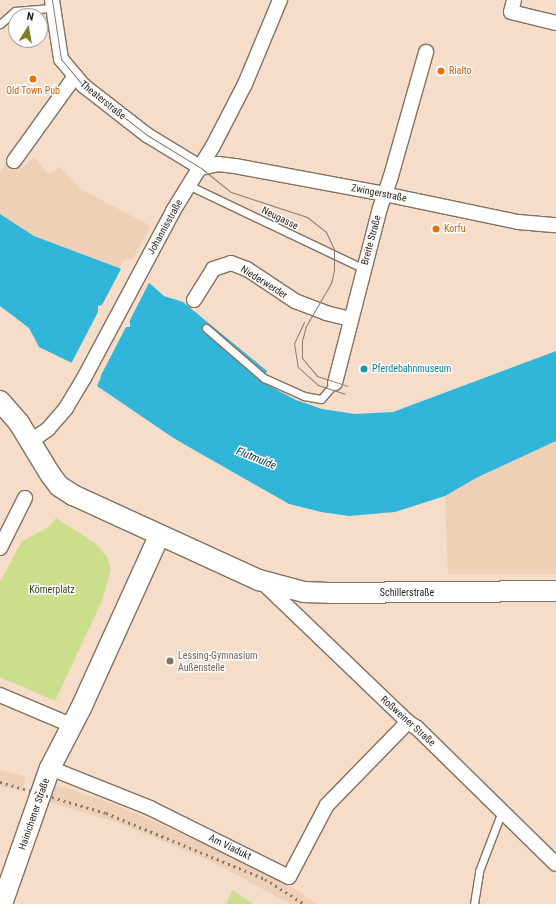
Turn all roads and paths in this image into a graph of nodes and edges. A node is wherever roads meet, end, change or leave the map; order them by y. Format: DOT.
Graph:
graph roads {
  1 [pos="280,0"];
  2 [pos="52,4"];
  3 [pos="513,6"];
  4 [pos="556,23"];
  5 [pos="0,24"];
  6 [pos="426,52"];
  7 [pos="75,76"];
  8 [pos="14,161"];
  9 [pos="201,168"];
  10 [pos="188,185"];
  11 [pos="384,194"];
  12 [pos="556,225"];
  13 [pos="364,268"];
  14 [pos="194,300"];
  15 [pos="350,319"];
  16 [pos="206,328"];
  17 [pos="335,383"];
  18 [pos="0,401"];
  19 [pos="31,441"];
  20 [pos="25,498"];
  21 [pos="159,536"];
  22 [pos="0,548"];
  23 [pos="259,580"];
  24 [pos="556,591"];
  25 [pos="0,695"];
  26 [pos="408,722"];
  27 [pos="71,725"];
  28 [pos="50,768"];
  29 [pos="502,811"];
  30 [pos="556,864"];
  31 [pos="2,904"];
  32 [pos="474,904"];
  1 -- 9 [label="street, Johannisstraße"];
  2 -- 5 [label="lane"];
  2 -- 7 [label="street, Theaterstraße"];
  3 -- 4 [label="street"];
  6 -- 11 [label="street, Breite Straße"];
  7 -- 8 [label="street"];
  7 -- 9 [label="street, Theaterstraße"];
  9 -- 10 [label="street, Johannisstraße"];
  9 -- 11 [label="street, Zwingerstraße"];
  10 -- 13 [label="lane, Neugasse"];
  10 -- 19 [label="street, Johannisstraße"];
  11 -- 12 [label="street, Zwingerstraße"];
  11 -- 13 [label="street, Breite Straße"];
  13 -- 15 [label="street, Breite Straße"];
  14 -- 15 [label="street, Niederwerder"];
  15 -- 17 [label="street, Breite Straße"];
  16 -- 17 [label="lane"];
  18 -- 19 [label="main road"];
  19 -- 21 [label="main road"];
  20 -- 22 [label="street"];
  21 -- 23 [label="main road"];
  21 -- 27 [label="main road"];
  23 -- 24 [label="main road, Schillerstraße"];
  23 -- 26 [label="street, Roßweiner Straße"];
  25 -- 27 [label="street"];
  26 -- 28 [label="street, Am Viadukt"];
  26 -- 29 [label="street, Roßweiner Straße"];
  27 -- 28 [label="main road, Hainichener Straße"];
  28 -- 31 [label="main road, Hainichener Straße"];
  29 -- 30 [label="street, Roßweiner Straße"];
  29 -- 32 [label="lane"];
}
